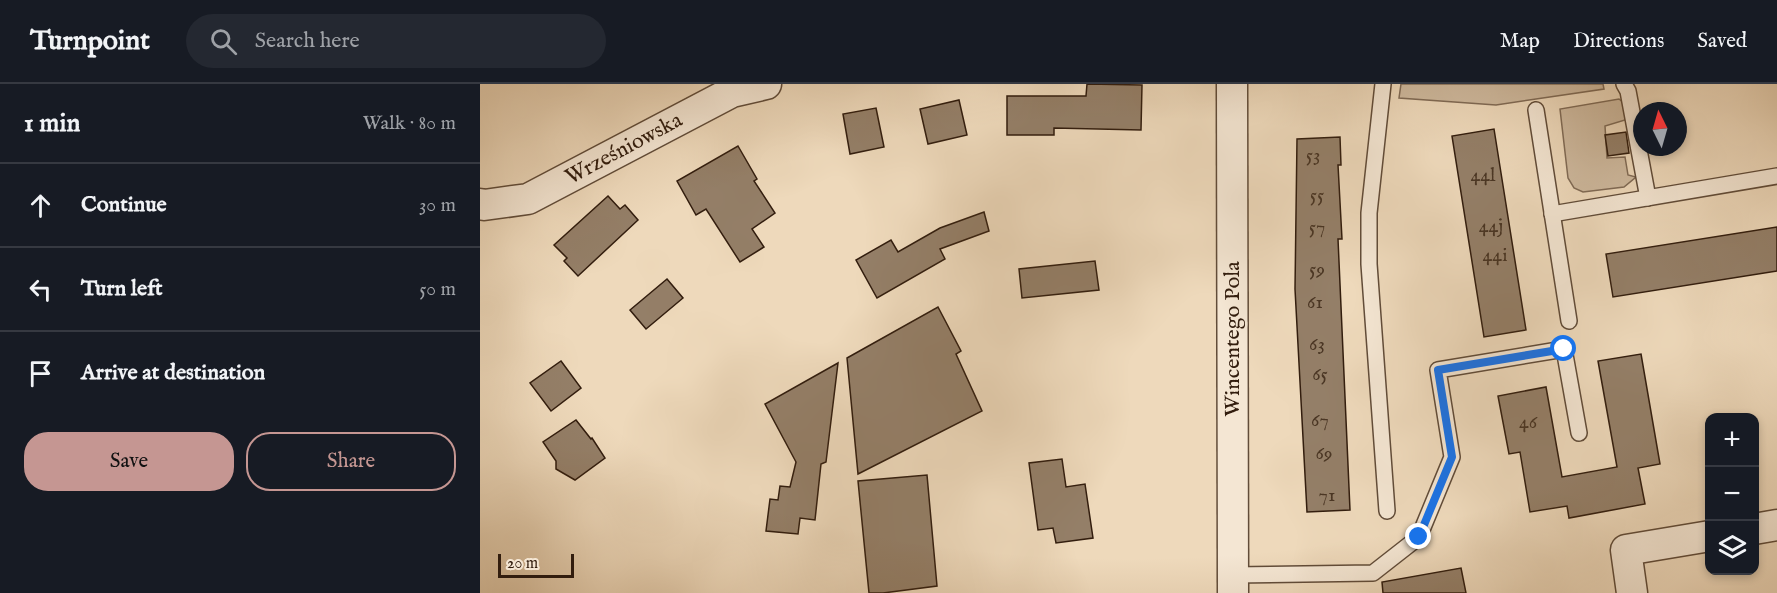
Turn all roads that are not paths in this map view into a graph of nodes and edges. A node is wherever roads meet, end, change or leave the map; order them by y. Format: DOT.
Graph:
graph roads {
  1 [pos="766,84"];
  2 [pos="1232,84"];
  3 [pos="1382,84"];
  4 [pos="1624,84"];
  5 [pos="1536,110"];
  6 [pos="1777,176"];
  7 [pos="1648,198"];
  8 [pos="480,204"];
  9 [pos="1552,214"];
  10 [pos="1569,321"];
  11 [pos="1579,433"];
  12 [pos="1387,511"];
  13 [pos="1777,525"];
  14 [pos="1759,527"];
  15 [pos="1705,537"];
  16 [pos="1233,584"];
  17 [pos="1632,593"];
  1 -- 8 [label="street, Wrześniowska"];
  2 -- 16 [label="street, Wincentego Pola"];
  3 -- 12 [label="lane"];
  4 -- 7 [label="lane"];
  5 -- 9 [label="lane"];
  6 -- 7 [label="lane"];
  7 -- 9 [label="lane"];
  9 -- 10 [label="lane"];
  11 -- 16 [label="lane"];
  13 -- 14 [label="street"];
  15 -- 17 [label="street"];
}
